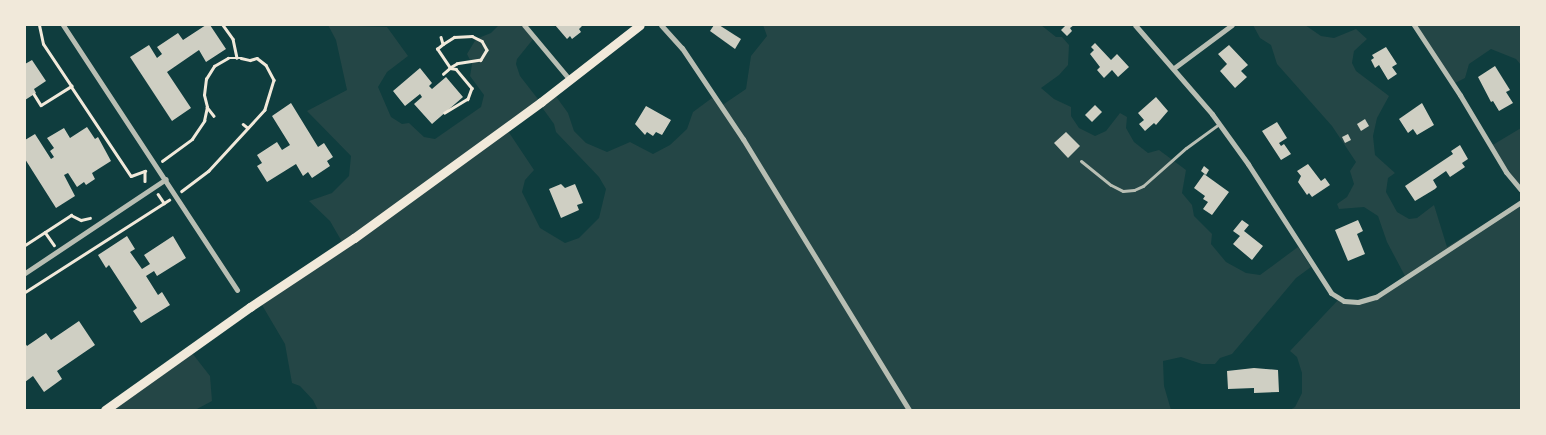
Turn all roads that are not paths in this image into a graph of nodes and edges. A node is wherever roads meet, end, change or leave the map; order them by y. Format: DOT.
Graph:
graph roads {
  1 [pos="63,25"];
  2 [pos="524,25"];
  3 [pos="640,25"];
  4 [pos="661,25"];
  5 [pos="1135,25"];
  6 [pos="1232,25"];
  7 [pos="1414,25"];
  8 [pos="1174,68"];
  9 [pos="570,80"];
  10 [pos="1219,124"];
  11 [pos="1081,161"];
  12 [pos="166,179"];
  13 [pos="1521,190"];
  14 [pos="1521,202"];
  15 [pos="25,273"];
  16 [pos="237,290"];
  17 [pos="105,410"];
  18 [pos="910,410"];
  1 -- 12 [label="street"];
  2 -- 9 [label="street"];
  3 -- 9 [label="main road"];
  4 -- 18 [label="street"];
  5 -- 8 [label="street"];
  6 -- 8 [label="street"];
  7 -- 13 [label="street"];
  8 -- 10 [label="street"];
  9 -- 17 [label="main road"];
  10 -- 11 [label="lane"];
  10 -- 14 [label="street"];
  12 -- 15 [label="street"];
  12 -- 16 [label="street"];
}
